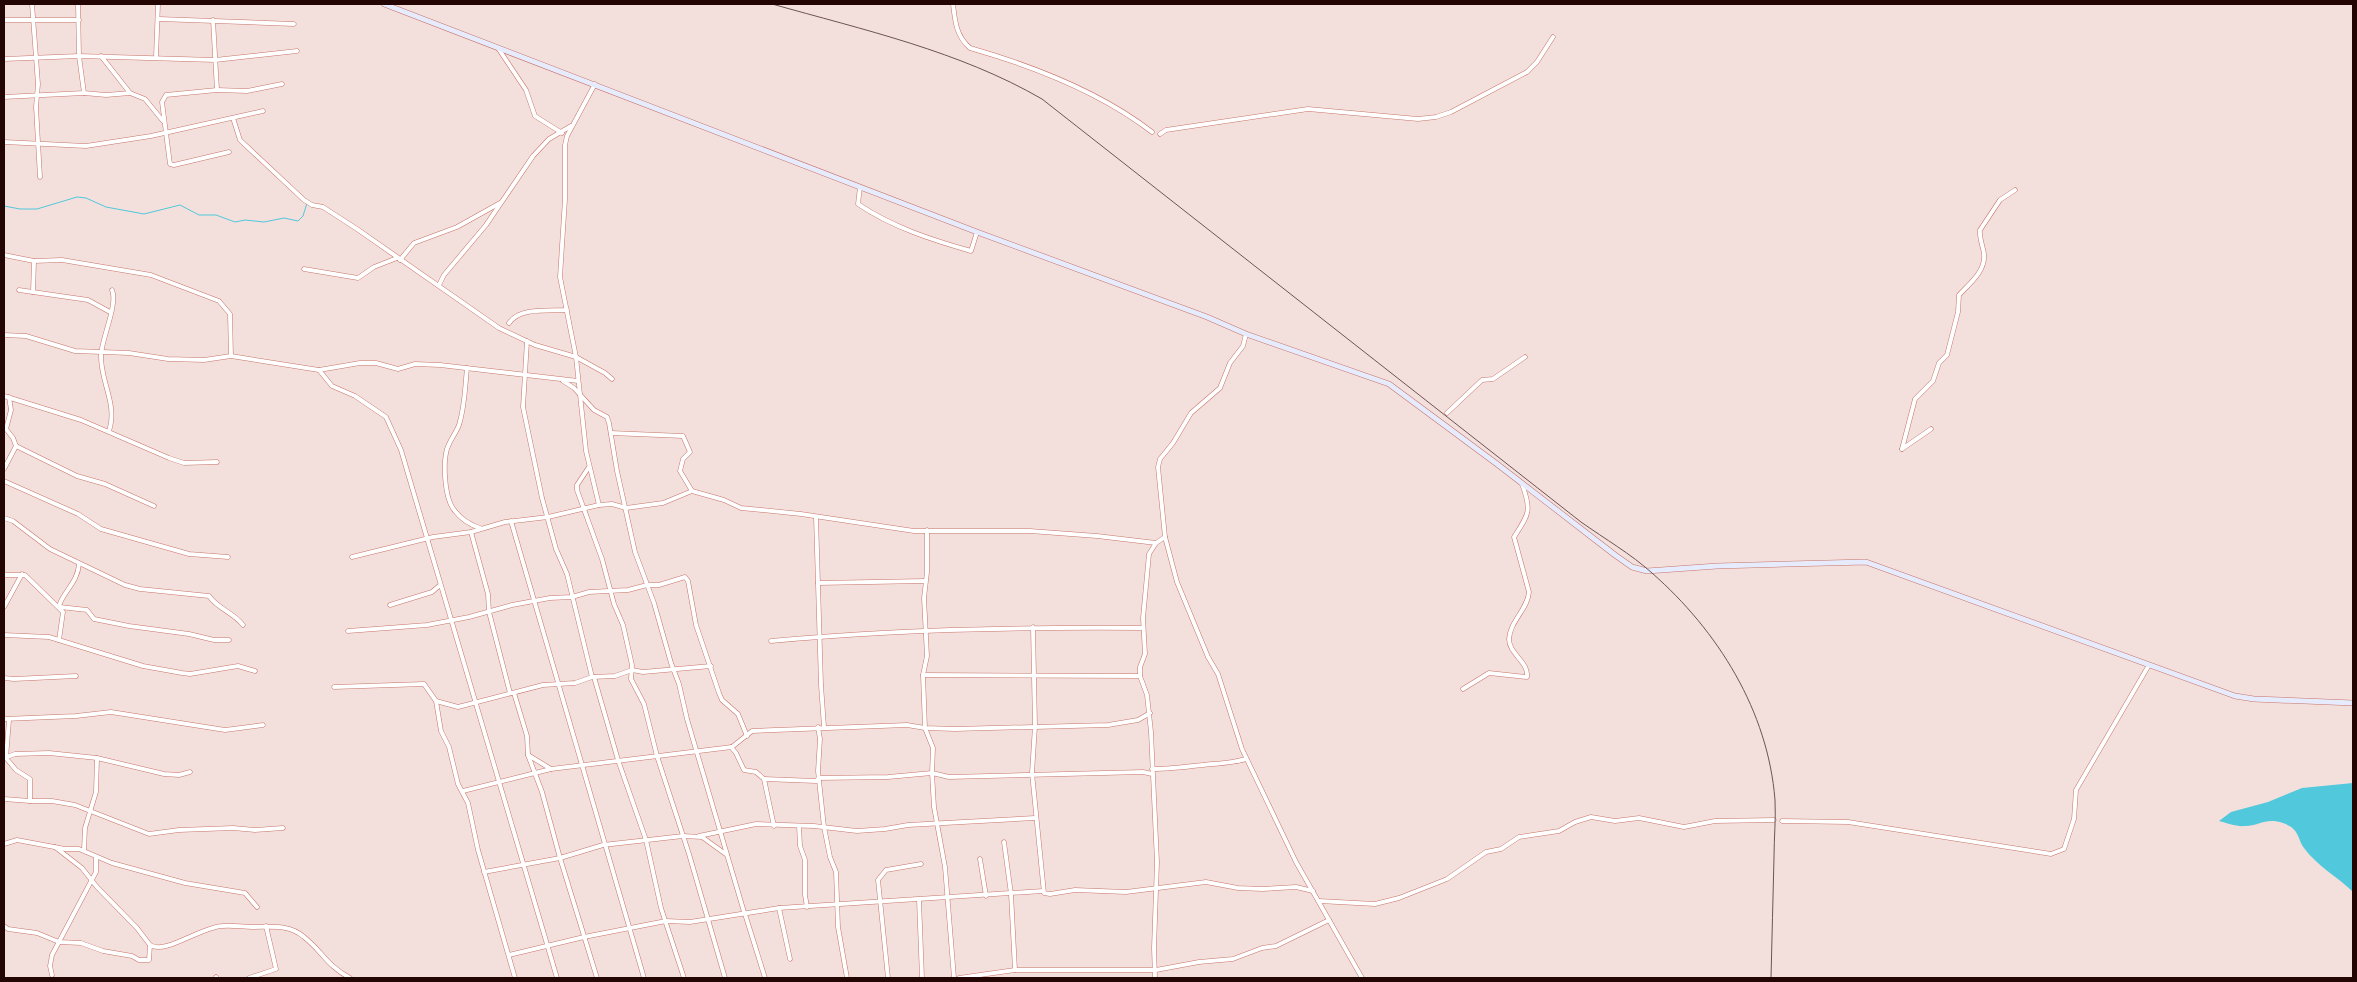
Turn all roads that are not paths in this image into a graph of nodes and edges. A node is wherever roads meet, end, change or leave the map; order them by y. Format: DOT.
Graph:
graph roads {
  1 [pos="32,4"];
  2 [pos="78,4"];
  3 [pos="158,4"];
  4 [pos="384,4"];
  5 [pos="954,4"];
  6 [pos="33,19"];
  7 [pos="159,19"];
  8 [pos="4,20"];
  9 [pos="79,20"];
  10 [pos="213,20"];
  11 [pos="294,24"];
  12 [pos="1553,37"];
  13 [pos="496,46"];
  14 [pos="297,50"];
  15 [pos="79,56"];
  16 [pos="101,56"];
  17 [pos="36,57"];
  18 [pos="156,57"];
  19 [pos="4,59"];
  20 [pos="215,60"];
  21 [pos="282,84"];
  22 [pos="596,84"];
  23 [pos="217,90"];
  24 [pos="84,93"];
  25 [pos="130,93"];
  26 [pos="37,96"];
  27 [pos="4,97"];
  28 [pos="262,111"];
  29 [pos="233,118"];
  30 [pos="165,123"];
  31 [pos="573,124"];
  32 [pos="166,132"];
  33 [pos="1152,132"];
  34 [pos="562,133"];
  35 [pos="1160,134"];
  36 [pos="4,142"];
  37 [pos="37,142"];
  38 [pos="229,152"];
  39 [pos="40,177"];
  40 [pos="860,187"];
  41 [pos="2015,190"];
  42 [pos="500,203"];
  43 [pos="978,232"];
  44 [pos="4,255"];
  45 [pos="398,259"];
  46 [pos="34,261"];
  47 [pos="304,268"];
  48 [pos="439,285"];
  49 [pos="19,290"];
  50 [pos="112,290"];
  51 [pos="33,292"];
  52 [pos="567,310"];
  53 [pos="110,312"];
  54 [pos="509,323"];
  55 [pos="1246,334"];
  56 [pos="4,335"];
  57 [pos="526,341"];
  58 [pos="101,352"];
  59 [pos="231,356"];
  60 [pos="576,357"];
  61 [pos="1525,357"];
  62 [pos="467,368"];
  63 [pos="319,370"];
  64 [pos="524,375"];
  65 [pos="612,378"];
  66 [pos="561,380"];
  67 [pos="578,381"];
  68 [pos="580,394"];
  69 [pos="6,397"];
  70 [pos="1447,414"];
  71 [pos="1931,429"];
  72 [pos="109,431"];
  73 [pos="611,433"];
  74 [pos="16,446"];
  75 [pos="218,462"];
  76 [pos="589,467"];
  77 [pos="4,469"];
  78 [pos="4,481"];
  79 [pos="1522,484"];
  80 [pos="692,491"];
  81 [pos="599,505"];
  82 [pos="154,506"];
  83 [pos="626,508"];
  84 [pos="583,509"];
  85 [pos="548,517"];
  86 [pos="816,517"];
  87 [pos="4,518"];
  88 [pos="511,521"];
  89 [pos="481,529"];
  90 [pos="927,530"];
  91 [pos="471,532"];
  92 [pos="1165,537"];
  93 [pos="427,539"];
  94 [pos="1156,544"];
  95 [pos="228,558"];
  96 [pos="352,558"];
  97 [pos="79,564"];
  98 [pos="22,574"];
  99 [pos="4,575"];
  100 [pos="926,581"];
  101 [pos="818,582"];
  102 [pos="647,585"];
  103 [pos="439,586"];
  104 [pos="612,592"];
  105 [pos="572,597"];
  106 [pos="535,602"];
  107 [pos="390,605"];
  108 [pos="60,606"];
  109 [pos="4,607"];
  110 [pos="489,612"];
  111 [pos="450,620"];
  112 [pos="243,625"];
  113 [pos="1033,627"];
  114 [pos="1143,628"];
  115 [pos="348,631"];
  116 [pos="926,631"];
  117 [pos="4,635"];
  118 [pos="820,636"];
  119 [pos="59,640"];
  120 [pos="229,640"];
  121 [pos="771,640"];
  122 [pos="2149,665"];
  123 [pos="711,666"];
  124 [pos="673,668"];
  125 [pos="632,670"];
  126 [pos="255,671"];
  127 [pos="923,675"];
  128 [pos="1034,675"];
  129 [pos="76,676"];
  130 [pos="1140,676"];
  131 [pos="593,677"];
  132 [pos="4,678"];
  133 [pos="559,686"];
  134 [pos="334,687"];
  135 [pos="1463,689"];
  136 [pos="512,693"];
  137 [pos="436,701"];
  138 [pos="475,701"];
  139 [pos="2353,703"];
  140 [pos="1150,712"];
  141 [pos="6,719"];
  142 [pos="263,725"];
  143 [pos="1036,726"];
  144 [pos="818,727"];
  145 [pos="824,727"];
  146 [pos="925,728"];
  147 [pos="747,736"];
  148 [pos="730,747"];
  149 [pos="696,751"];
  150 [pos="528,755"];
  151 [pos="657,756"];
  152 [pos="5,758"];
  153 [pos="97,758"];
  154 [pos="1246,759"];
  155 [pos="618,760"];
  156 [pos="582,765"];
  157 [pos="551,769"];
  158 [pos="1152,771"];
  159 [pos="190,772"];
  160 [pos="535,772"];
  161 [pos="932,773"];
  162 [pos="1032,773"];
  163 [pos="819,778"];
  164 [pos="764,779"];
  165 [pos="499,782"];
  166 [pos="463,791"];
  167 [pos="4,799"];
  168 [pos="30,801"];
  169 [pos="89,809"];
  170 [pos="1035,818"];
  171 [pos="1774,820"];
  172 [pos="1782,820"];
  173 [pos="938,823"];
  174 [pos="774,826"];
  175 [pos="799,826"];
  176 [pos="824,827"];
  177 [pos="282,828"];
  178 [pos="721,830"];
  179 [pos="684,836"];
  180 [pos="699,836"];
  181 [pos="646,840"];
  182 [pos="1004,842"];
  183 [pos="4,844"];
  184 [pos="603,845"];
  185 [pos="55,847"];
  186 [pos="84,850"];
  187 [pos="728,856"];
  188 [pos="96,857"];
  189 [pos="560,858"];
  190 [pos="980,859"];
  191 [pos="524,864"];
  192 [pos="921,864"];
  193 [pos="484,872"];
  194 [pos="91,880"];
  195 [pos="1157,889"];
  196 [pos="1043,891"];
  197 [pos="1314,891"];
  198 [pos="1011,894"];
  199 [pos="986,896"];
  200 [pos="947,899"];
  201 [pos="919,900"];
  202 [pos="1319,901"];
  203 [pos="879,903"];
  204 [pos="836,906"];
  205 [pos="807,907"];
  206 [pos="257,908"];
  207 [pos="779,908"];
  208 [pos="745,913"];
  209 [pos="707,920"];
  210 [pos="1329,920"];
  211 [pos="666,921"];
  212 [pos="4,926"];
  213 [pos="266,926"];
  214 [pos="628,928"];
  215 [pos="584,937"];
  216 [pos="59,942"];
  217 [pos="150,945"];
  218 [pos="546,945"];
  219 [pos="509,955"];
  220 [pos="790,959"];
  221 [pos="1015,970"];
  222 [pos="1156,970"];
  223 [pos="52,975"];
  224 [pos="249,978"];
  225 [pos="350,978"];
  226 [pos="515,978"];
  227 [pos="557,978"];
  228 [pos="597,978"];
  229 [pos="644,978"];
  230 [pos="684,978"];
  231 [pos="725,978"];
  232 [pos="765,978"];
  233 [pos="847,978"];
  234 [pos="888,978"];
  235 [pos="922,978"];
  236 [pos="954,978"];
  237 [pos="959,978"];
  238 [pos="1155,978"];
  239 [pos="1362,978"];
  1 -- 6 [label="street"];
  2 -- 9 [label="street"];
  3 -- 7 [label="street"];
  4 -- 13 [label="street"];
  5 -- 33 [label="street"];
  6 -- 8 [label="street"];
  6 -- 9 [label="street"];
  6 -- 17 [label="street"];
  7 -- 10 [label="street"];
  7 -- 18 [label="street"];
  9 -- 15 [label="street"];
  10 -- 11 [label="street"];
  10 -- 20 [label="street"];
  12 -- 35 [label="street"];
  13 -- 22 [label="street"];
  13 -- 34 [label="street"];
  14 -- 20 [label="street"];
  15 -- 16 [label="street"];
  15 -- 17 [label="street"];
  15 -- 24 [label="street"];
  16 -- 18 [label="street"];
  16 -- 25 [label="street"];
  17 -- 19 [label="street"];
  17 -- 26 [label="street"];
  18 -- 20 [label="street"];
  20 -- 23 [label="street"];
  21 -- 23 [label="street"];
  22 -- 31 [label="street"];
  22 -- 40 [label="street"];
  23 -- 30 [label="street"];
  24 -- 25 [label="street"];
  24 -- 26 [label="street"];
  25 -- 30 [label="street"];
  26 -- 27 [label="street"];
  26 -- 37 [label="street"];
  28 -- 29 [label="street"];
  29 -- 32 [label="street"];
  29 -- 45 [label="street"];
  30 -- 32 [label="street"];
  31 -- 34 [label="street"];
  31 -- 52 [label="street"];
  32 -- 37 [label="street"];
  32 -- 38 [label="street"];
  34 -- 42 [label="street"];
  36 -- 37 [label="street"];
  37 -- 39 [label="street"];
  40 -- 43 [label="street"];
  40 -- 43 [label="street"];
  41 -- 71 [label="street"];
  42 -- 45 [label="street"];
  42 -- 48 [label="street"];
  43 -- 55 [label="street"];
  44 -- 46 [label="street"];
  45 -- 47 [label="street"];
  45 -- 48 [label="street"];
  46 -- 51 [label="street"];
  46 -- 59 [label="street"];
  48 -- 57 [label="street"];
  49 -- 51 [label="street"];
  50 -- 53 [label="street"];
  51 -- 53 [label="street"];
  52 -- 54 [label="street"];
  52 -- 60 [label="street"];
  53 -- 58 [label="street"];
  55 -- 79 [label="street"];
  55 -- 92 [label="street"];
  56 -- 58 [label="street"];
  57 -- 60 [label="street"];
  57 -- 64 [label="street"];
  58 -- 59 [label="street"];
  58 -- 72 [label="street"];
  59 -- 63 [label="street"];
  60 -- 65 [label="street"];
  60 -- 67 [label="street"];
  61 -- 70 [label="street"];
  62 -- 63 [label="street"];
  62 -- 64 [label="street"];
  62 -- 89 [label="street"];
  63 -- 93 [label="street"];
  64 -- 66 [label="street"];
  64 -- 85 [label="street"];
  66 -- 67 [label="street"];
  66 -- 68 [label="street"];
  67 -- 68 [label="street"];
  68 -- 73 [label="street"];
  68 -- 76 [label="street"];
  69 -- 72 [label="street"];
  69 -- 74 [label="street"];
  72 -- 75 [label="street"];
  73 -- 80 [label="street"];
  73 -- 83 [label="street"];
  74 -- 77 [label="street"];
  74 -- 82 [label="street"];
  76 -- 81 [label="street"];
  76 -- 84 [label="street"];
  78 -- 95 [label="street"];
  79 -- 122 [label="street"];
  79 -- 135 [label="street"];
  80 -- 83 [label="street"];
  80 -- 86 [label="street"];
  81 -- 83 [label="street"];
  81 -- 84 [label="street"];
  83 -- 102 [label="street"];
  84 -- 85 [label="street"];
  84 -- 104 [label="street"];
  85 -- 88 [label="street"];
  85 -- 105 [label="street"];
  86 -- 90 [label="street"];
  86 -- 101 [label="street"];
  87 -- 97 [label="street"];
  88 -- 89 [label="street"];
  88 -- 106 [label="street"];
  89 -- 91 [label="street"];
  90 -- 94 [label="street"];
  90 -- 100 [label="street"];
  91 -- 93 [label="street"];
  91 -- 110 [label="street"];
  92 -- 94 [label="street"];
  92 -- 154 [label="street"];
  93 -- 96 [label="street"];
  93 -- 103 [label="street"];
  94 -- 114 [label="street"];
  97 -- 108 [label="street"];
  97 -- 112 [label="street"];
  98 -- 99 [label="street"];
  98 -- 108 [label="street"];
  98 -- 109 [label="street"];
  100 -- 101 [label="street"];
  100 -- 116 [label="street"];
  101 -- 118 [label="street"];
  102 -- 104 [label="street"];
  102 -- 123 [label="street"];
  102 -- 124 [label="street"];
  103 -- 107 [label="street"];
  103 -- 111 [label="street"];
  104 -- 105 [label="street"];
  104 -- 125 [label="street"];
  105 -- 106 [label="street"];
  105 -- 131 [label="street"];
  106 -- 110 [label="street"];
  106 -- 133 [label="street"];
  108 -- 119 [label="street"];
  108 -- 120 [label="street"];
  110 -- 111 [label="street"];
  110 -- 136 [label="street"];
  111 -- 115 [label="street"];
  111 -- 138 [label="street"];
  113 -- 114 [label="street"];
  113 -- 116 [label="street"];
  113 -- 128 [label="street"];
  114 -- 130 [label="street"];
  116 -- 118 [label="street"];
  116 -- 127 [label="street"];
  117 -- 119 [label="street"];
  118 -- 121 [label="street"];
  118 -- 145 [label="street"];
  119 -- 126 [label="street"];
  122 -- 139 [label="street"];
  122 -- 172 [label="street"];
  123 -- 124 [label="street"];
  123 -- 147 [label="street"];
  124 -- 125 [label="street"];
  124 -- 149 [label="street"];
  125 -- 131 [label="street"];
  125 -- 151 [label="street"];
  127 -- 128 [label="street"];
  127 -- 146 [label="street"];
  128 -- 130 [label="street"];
  128 -- 143 [label="street"];
  129 -- 132 [label="street"];
  130 -- 140 [label="street"];
  131 -- 133 [label="street"];
  131 -- 155 [label="street"];
  133 -- 136 [label="street"];
  133 -- 156 [label="street"];
  134 -- 137 [label="street"];
  136 -- 138 [label="street"];
  136 -- 150 [label="street"];
  137 -- 138 [label="street"];
  137 -- 166 [label="street"];
  138 -- 165 [label="street"];
  140 -- 143 [label="street"];
  140 -- 158 [label="street"];
  141 -- 142 [label="street"];
  141 -- 152 [label="street"];
  143 -- 146 [label="street"];
  143 -- 162 [label="street"];
  144 -- 145 [label="street"];
  144 -- 147 [label="street"];
  144 -- 163 [label="street"];
  145 -- 146 [label="street"];
  146 -- 161 [label="street"];
  147 -- 148 [label="street"];
  148 -- 149 [label="street"];
  148 -- 164 [label="street"];
  149 -- 151 [label="street"];
  149 -- 178 [label="street"];
  150 -- 157 [label="street"];
  150 -- 160 [label="street"];
  151 -- 155 [label="street"];
  151 -- 179 [label="street"];
  152 -- 153 [label="street"];
  152 -- 168 [label="street"];
  153 -- 159 [label="street"];
  153 -- 169 [label="street"];
  154 -- 158 [label="street"];
  154 -- 197 [label="street"];
  155 -- 156 [label="street"];
  155 -- 181 [label="street"];
  156 -- 157 [label="street"];
  156 -- 184 [label="street"];
  157 -- 160 [label="street"];
  158 -- 162 [label="street"];
  158 -- 195 [label="street"];
  160 -- 165 [label="street"];
  160 -- 189 [label="street"];
  161 -- 162 [label="street"];
  161 -- 163 [label="street"];
  161 -- 173 [label="street"];
  162 -- 170 [label="street"];
  163 -- 164 [label="street"];
  163 -- 176 [label="street"];
  164 -- 174 [label="street"];
  165 -- 166 [label="street"];
  165 -- 191 [label="street"];
  166 -- 193 [label="street"];
  167 -- 168 [label="street"];
  168 -- 169 [label="street"];
  169 -- 177 [label="street"];
  169 -- 186 [label="street"];
  170 -- 173 [label="street"];
  170 -- 196 [label="street"];
  171 -- 202 [label="street"];
  173 -- 176 [label="street"];
  173 -- 200 [label="street"];
  174 -- 175 [label="street"];
  174 -- 178 [label="street"];
  175 -- 176 [label="street"];
  175 -- 205 [label="street"];
  176 -- 204 [label="street"];
  178 -- 180 [label="street"];
  178 -- 187 [label="street"];
  179 -- 180 [label="street"];
  179 -- 181 [label="street"];
  179 -- 209 [label="street"];
  180 -- 187 [label="street"];
  181 -- 184 [label="street"];
  181 -- 211 [label="street"];
  182 -- 198 [label="street"];
  183 -- 185 [label="street"];
  184 -- 189 [label="street"];
  184 -- 214 [label="street"];
  185 -- 186 [label="street"];
  185 -- 194 [label="street"];
  186 -- 188 [label="street"];
  187 -- 208 [label="street"];
  188 -- 194 [label="street"];
  188 -- 206 [label="street"];
  189 -- 191 [label="street"];
  189 -- 215 [label="street"];
  190 -- 199 [label="street"];
  191 -- 193 [label="street"];
  191 -- 218 [label="street"];
  192 -- 203 [label="street"];
  193 -- 219 [label="street"];
  194 -- 216 [label="street"];
  194 -- 217 [label="street"];
  195 -- 196 [label="street"];
  195 -- 197 [label="street"];
  195 -- 222 [label="street"];
  196 -- 198 [label="street"];
  197 -- 202 [label="street"];
  198 -- 199 [label="street"];
  198 -- 221 [label="street"];
  199 -- 200 [label="street"];
  200 -- 201 [label="street"];
  200 -- 236 [label="street"];
  201 -- 203 [label="street"];
  201 -- 235 [label="street"];
  202 -- 210 [label="street"];
  203 -- 204 [label="street"];
  203 -- 234 [label="street"];
  204 -- 205 [label="street"];
  204 -- 233 [label="street"];
  205 -- 207 [label="street"];
  207 -- 208 [label="street"];
  207 -- 220 [label="street"];
  208 -- 209 [label="street"];
  208 -- 232 [label="street"];
  209 -- 211 [label="street"];
  209 -- 231 [label="street"];
  210 -- 222 [label="street"];
  210 -- 239 [label="street"];
  211 -- 214 [label="street"];
  211 -- 230 [label="street"];
  212 -- 216 [label="street"];
  213 -- 217 [label="street"];
  213 -- 224 [label="street"];
  213 -- 225 [label="street"];
  214 -- 215 [label="street"];
  214 -- 229 [label="street"];
  215 -- 218 [label="street"];
  215 -- 228 [label="street"];
  216 -- 217 [label="street"];
  216 -- 223 [label="street"];
  218 -- 219 [label="street"];
  218 -- 227 [label="street"];
  219 -- 226 [label="street"];
  221 -- 222 [label="street"];
  221 -- 237 [label="street"];
  222 -- 238 [label="street"];
}
